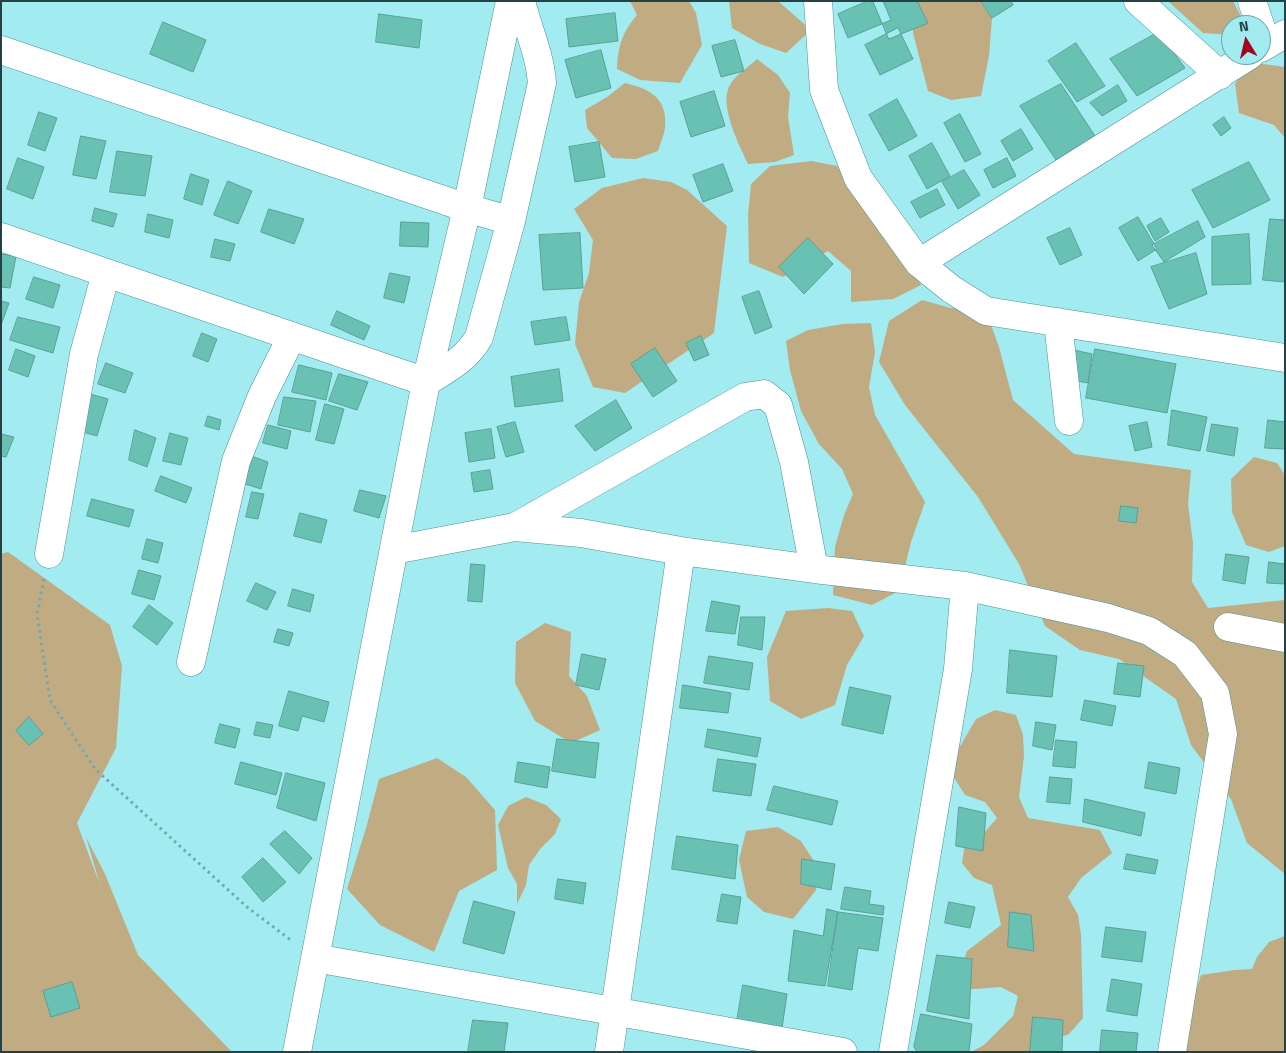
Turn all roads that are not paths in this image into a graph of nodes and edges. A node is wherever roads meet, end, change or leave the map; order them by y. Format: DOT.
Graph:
graph roads {
  1 [pos="510,1"];
  2 [pos="521,1"];
  3 [pos="818,1"];
  4 [pos="1138,1"];
  5 [pos="1252,1"];
  6 [pos="1256,15"];
  7 [pos="1,50"];
  8 [pos="1232,65"];
  9 [pos="1220,75"];
  10 [pos="467,208"];
  11 [pos="511,221"];
  12 [pos="1,237"];
  13 [pos="919,263"];
  14 [pos="106,273"];
  15 [pos="1058,322"];
  16 [pos="292,336"];
  17 [pos="1285,358"];
  18 [pos="426,382"];
  19 [pos="1069,421"];
  20 [pos="515,527"];
  21 [pos="394,550"];
  22 [pos="682,551"];
  23 [pos="49,554"];
  24 [pos="814,569"];
  25 [pos="965,586"];
  26 [pos="1228,627"];
  27 [pos="1285,638"];
  28 [pos="191,662"];
  29 [pos="315,958"];
  30 [pos="616,1012"];
  31 [pos="298,1052"];
  32 [pos="609,1052"];
  33 [pos="843,1052"];
  34 [pos="893,1052"];
  35 [pos="1172,1052"];
  1 -- 10 [label="street"];
  2 -- 11 [label="street"];
  3 -- 13 [label="street"];
  4 -- 9 [label="street"];
  5 -- 6 [label="street"];
  7 -- 10 [label="street"];
  8 -- 9 [label="street"];
  9 -- 13 [label="street"];
  10 -- 11 [label="street"];
  10 -- 18 [label="street"];
  11 -- 18 [label="street"];
  12 -- 14 [label="street"];
  13 -- 15 [label="street"];
  14 -- 16 [label="street"];
  14 -- 23 [label="street"];
  15 -- 17 [label="street"];
  15 -- 19 [label="street"];
  16 -- 18 [label="street"];
  16 -- 28 [label="street"];
  18 -- 21 [label="street"];
  20 -- 21 [label="street"];
  20 -- 22 [label="street"];
  20 -- 24 [label="street"];
  21 -- 29 [label="street"];
  22 -- 24 [label="street"];
  22 -- 30 [label="street"];
  24 -- 25 [label="street"];
  25 -- 34 [label="street"];
  25 -- 35 [label="street"];
  26 -- 27 [label="street"];
  29 -- 30 [label="street"];
  29 -- 31 [label="street"];
  30 -- 32 [label="street"];
  30 -- 33 [label="street"];
}
